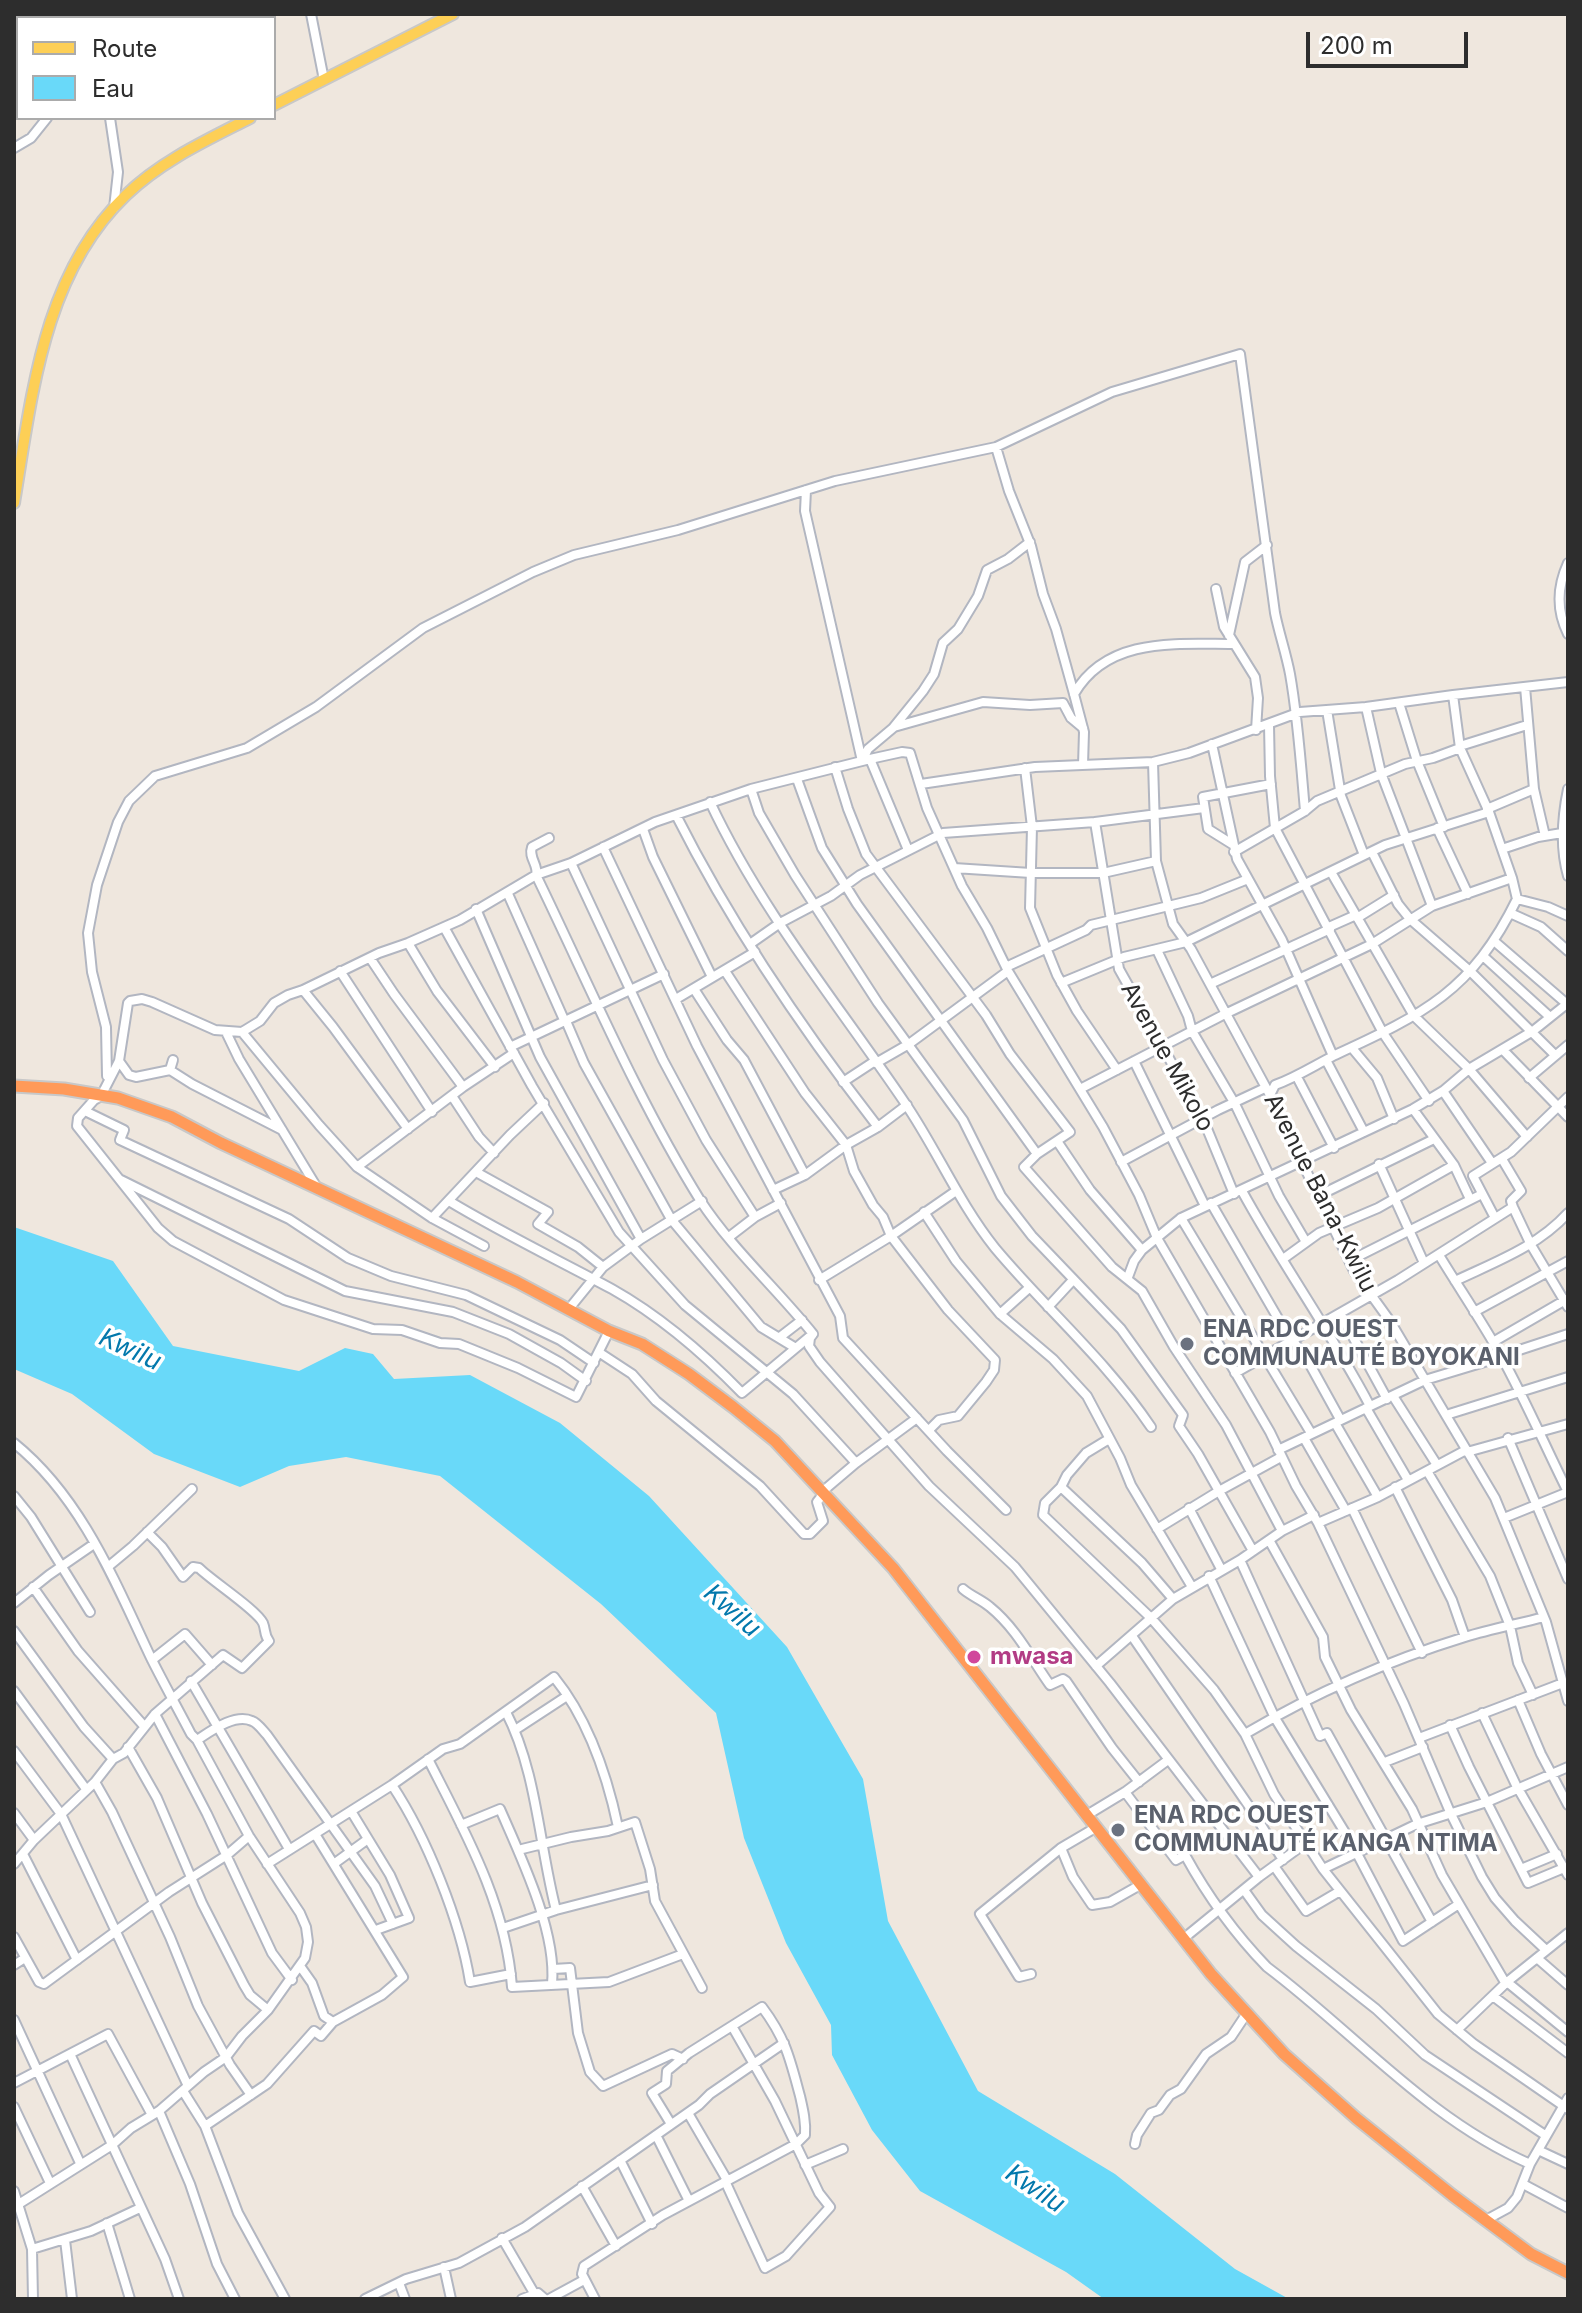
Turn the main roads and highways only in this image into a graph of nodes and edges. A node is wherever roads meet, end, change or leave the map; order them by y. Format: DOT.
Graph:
graph roads {
  1 [pos="453,14"];
  2 [pos="276,104"];
  3 [pos="246,120"];
  4 [pos="14,503"];
  5 [pos="14,1086"];
  6 [pos="1568,2273"];
  1 -- 2 [label="main road"];
  3 -- 4 [label="main road"];
  5 -- 6 [label="highway"];
}
